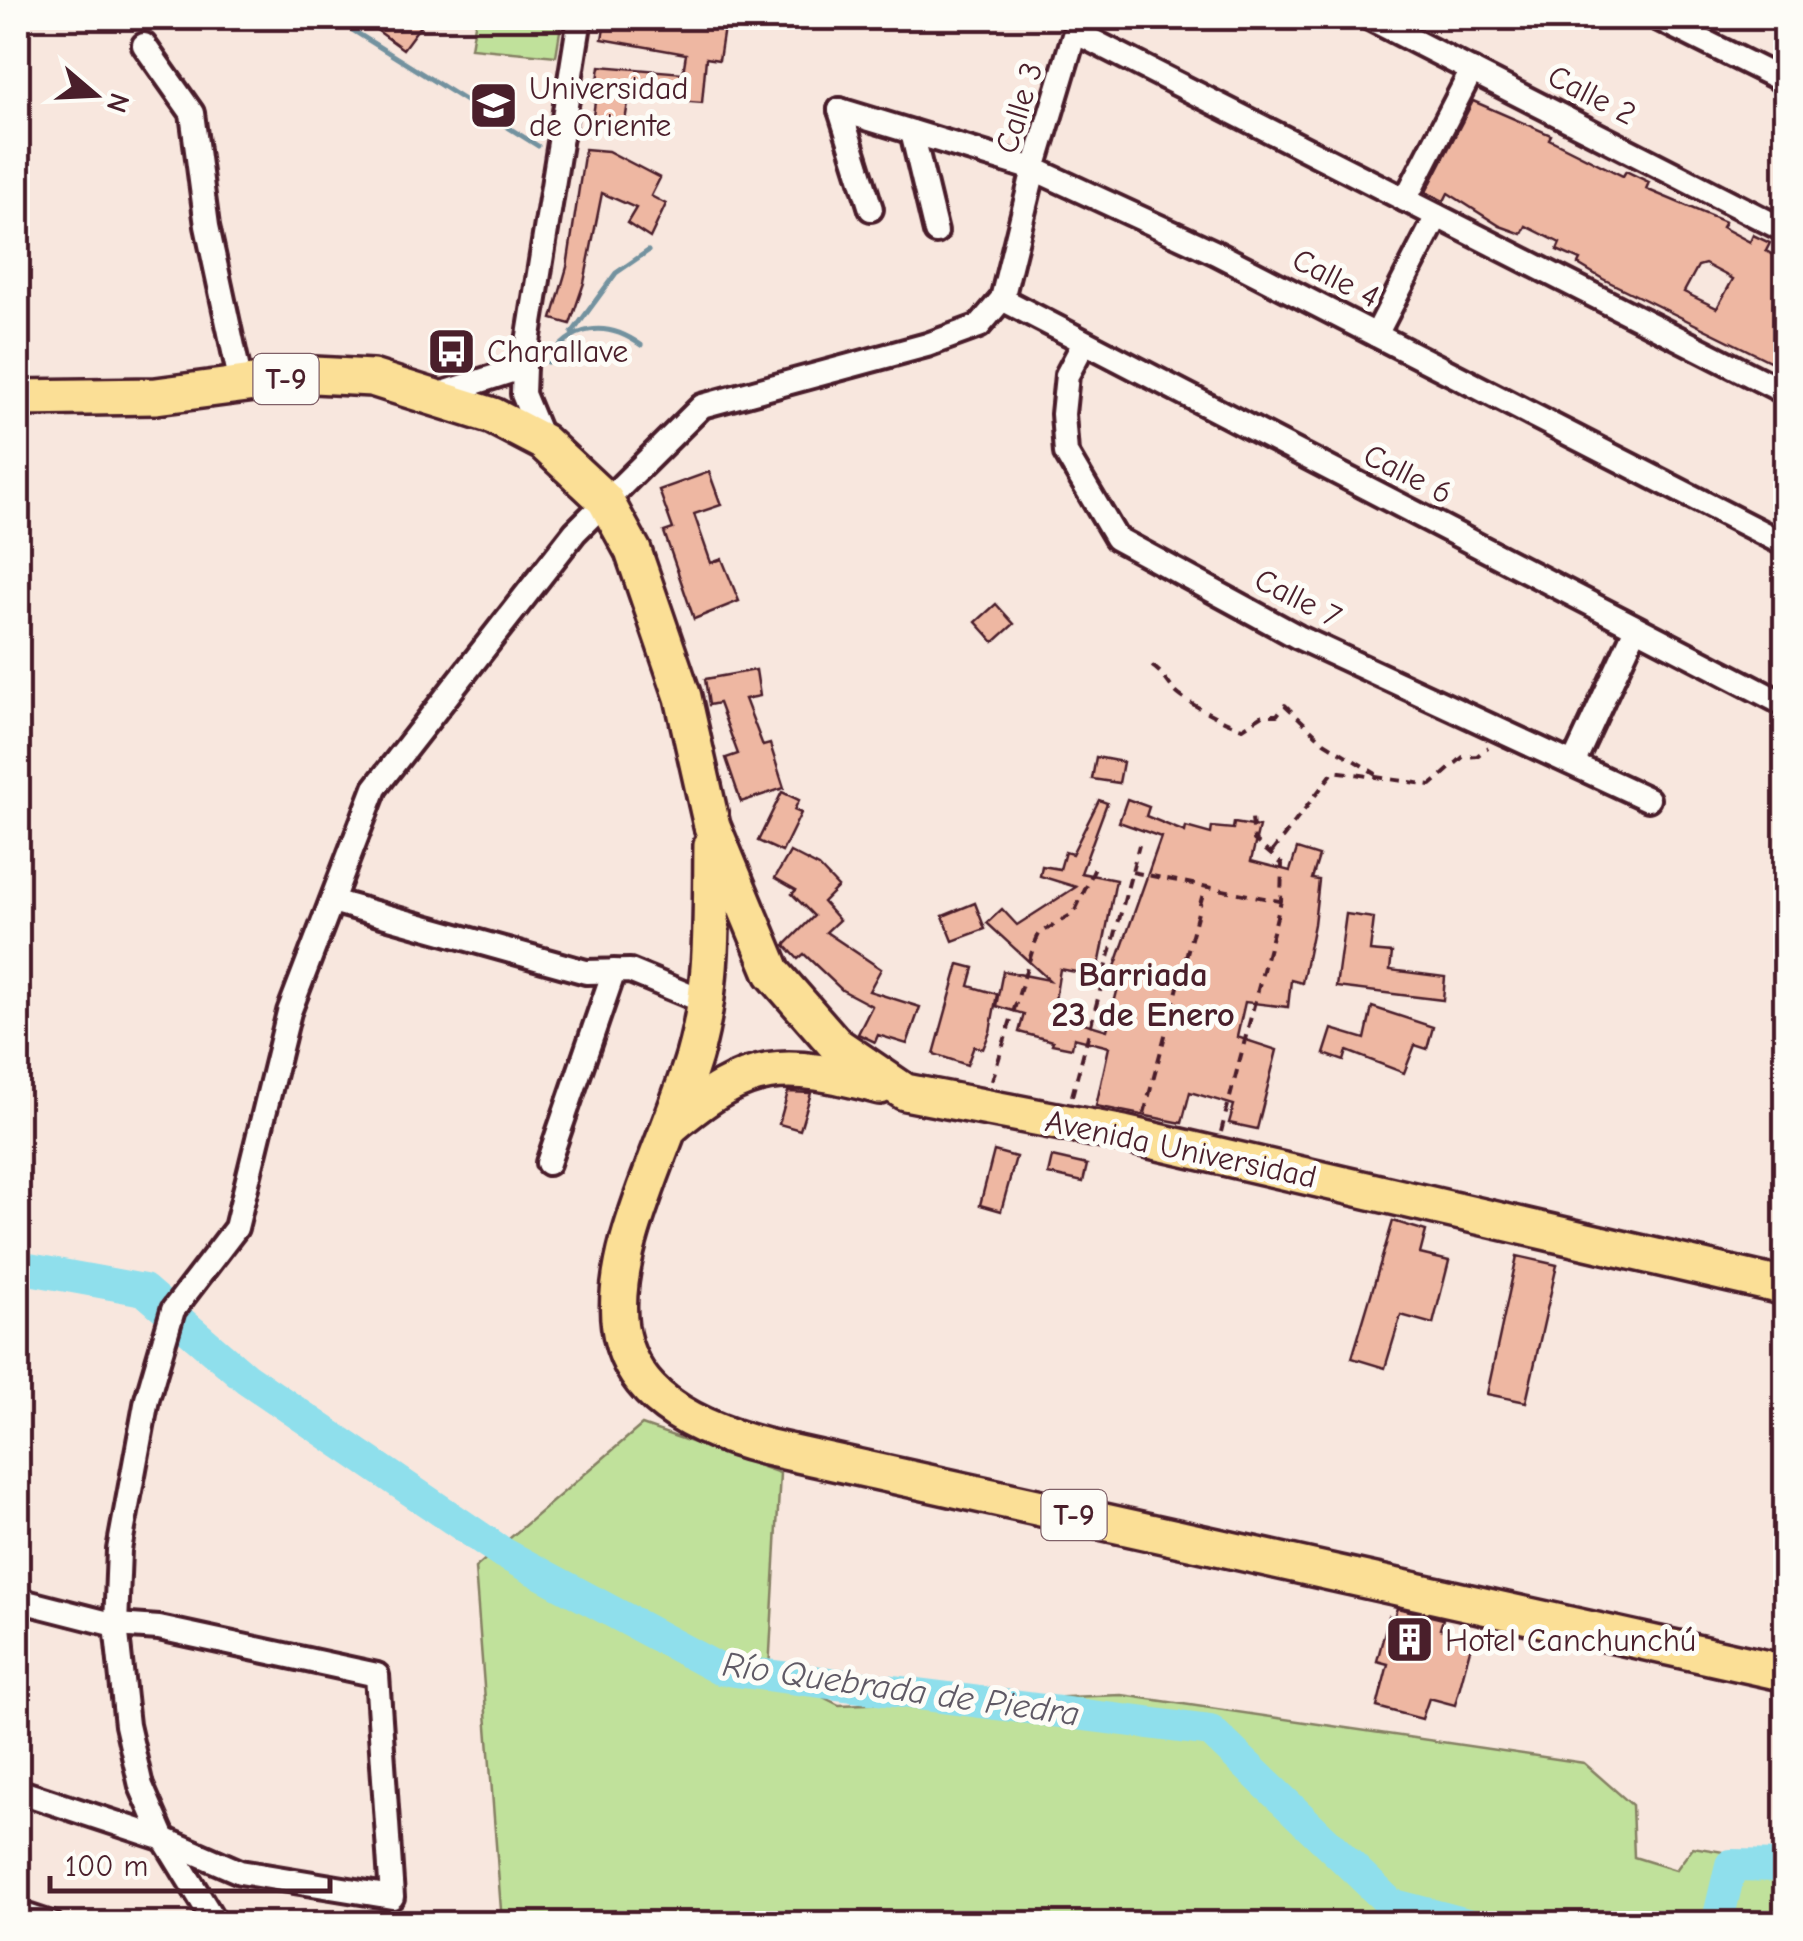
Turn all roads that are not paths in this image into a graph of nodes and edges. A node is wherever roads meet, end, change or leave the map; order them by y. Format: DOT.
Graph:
graph roads {
  1 [pos="580,18"];
  2 [pos="1369,18"];
  3 [pos="1657,18"];
  4 [pos="1078,25"];
  5 [pos="144,45"];
  6 [pos="1472,70"];
  7 [pos="1786,82"];
  8 [pos="912,132"];
  9 [pos="1034,169"];
  10 [pos="1405,200"];
  11 [pos="871,209"];
  12 [pos="1437,216"];
  13 [pos="1786,231"];
  14 [pos="936,232"];
  15 [pos="1002,299"];
  16 [pos="1376,334"];
  17 [pos="1084,342"];
  18 [pos="524,367"];
  19 [pos="241,384"];
  20 [pos="1786,393"];
  21 [pos="436,395"];
  22 [pos="18,398"];
  23 [pos="543,442"];
  24 [pos="605,500"];
  25 [pos="1786,545"];
  26 [pos="1636,628"];
  27 [pos="1786,704"];
  28 [pos="1574,762"];
  29 [pos="1648,799"];
  30 [pos="712,826"];
  31 [pos="332,901"];
  32 [pos="614,971"];
  33 [pos="705,1002"];
  34 [pos="904,1092"];
  35 [pos="670,1126"];
  36 [pos="548,1163"];
  37 [pos="1786,1287"];
  38 [pos="18,1600"];
  39 [pos="116,1625"];
  40 [pos="1786,1672"];
  41 [pos="18,1791"];
  42 [pos="164,1839"];
  43 [pos="18,1913"];
  44 [pos="52,1924"];
  45 [pos="216,1924"];
  1 -- 18 [label="street"];
  2 -- 6 [label="street, Calle 2"];
  3 -- 7 [label="street"];
  4 -- 9 [label="street, Calle 3"];
  4 -- 10 [label="street, Calle 3"];
  5 -- 19 [label="street"];
  6 -- 10 [label="street"];
  6 -- 13 [label="street, Calle 2"];
  8 -- 9 [label="street, Calle 4"];
  8 -- 11 [label="street, Calle 4"];
  8 -- 14 [label="street"];
  9 -- 15 [label="street, Calle 3"];
  9 -- 16 [label="street, Calle 4"];
  10 -- 12 [label="street, Calle 3"];
  12 -- 16 [label="street"];
  12 -- 20 [label="street, Calle 3"];
  15 -- 17 [label="street, Calle 6"];
  15 -- 24 [label="street"];
  16 -- 25 [label="street, Calle 4"];
  17 -- 26 [label="street, Calle 6"];
  17 -- 28 [label="street, Calle 7"];
  18 -- 21 [label="street"];
  18 -- 23 [label="street"];
  19 -- 21 [label="highway, T-9"];
  19 -- 22 [label="highway, T-9"];
  21 -- 23 [label="highway, T-9"];
  23 -- 24 [label="highway, T-9"];
  24 -- 30 [label="highway, T-9"];
  24 -- 31 [label="street"];
  26 -- 27 [label="street, Calle 6"];
  26 -- 28 [label="street"];
  28 -- 29 [label="street, Calle 7"];
  30 -- 33 [label="highway, T-9"];
  30 -- 34 [label="highway, Avenida Universidad / T-9"];
  31 -- 32 [label="street"];
  31 -- 39 [label="street"];
  32 -- 33 [label="street"];
  32 -- 36 [label="street"];
  33 -- 35 [label="highway, T-9"];
  34 -- 35 [label="highway, T-9"];
  34 -- 37 [label="highway, Avenida Universidad / T-9"];
  35 -- 40 [label="highway, T-9"];
  38 -- 39 [label="street"];
  39 -- 42 [label="street"];
  39 -- 42 [label="street"];
  41 -- 42 [label="street"];
  42 -- 45 [label="street"];
  43 -- 44 [label="street"];
}
